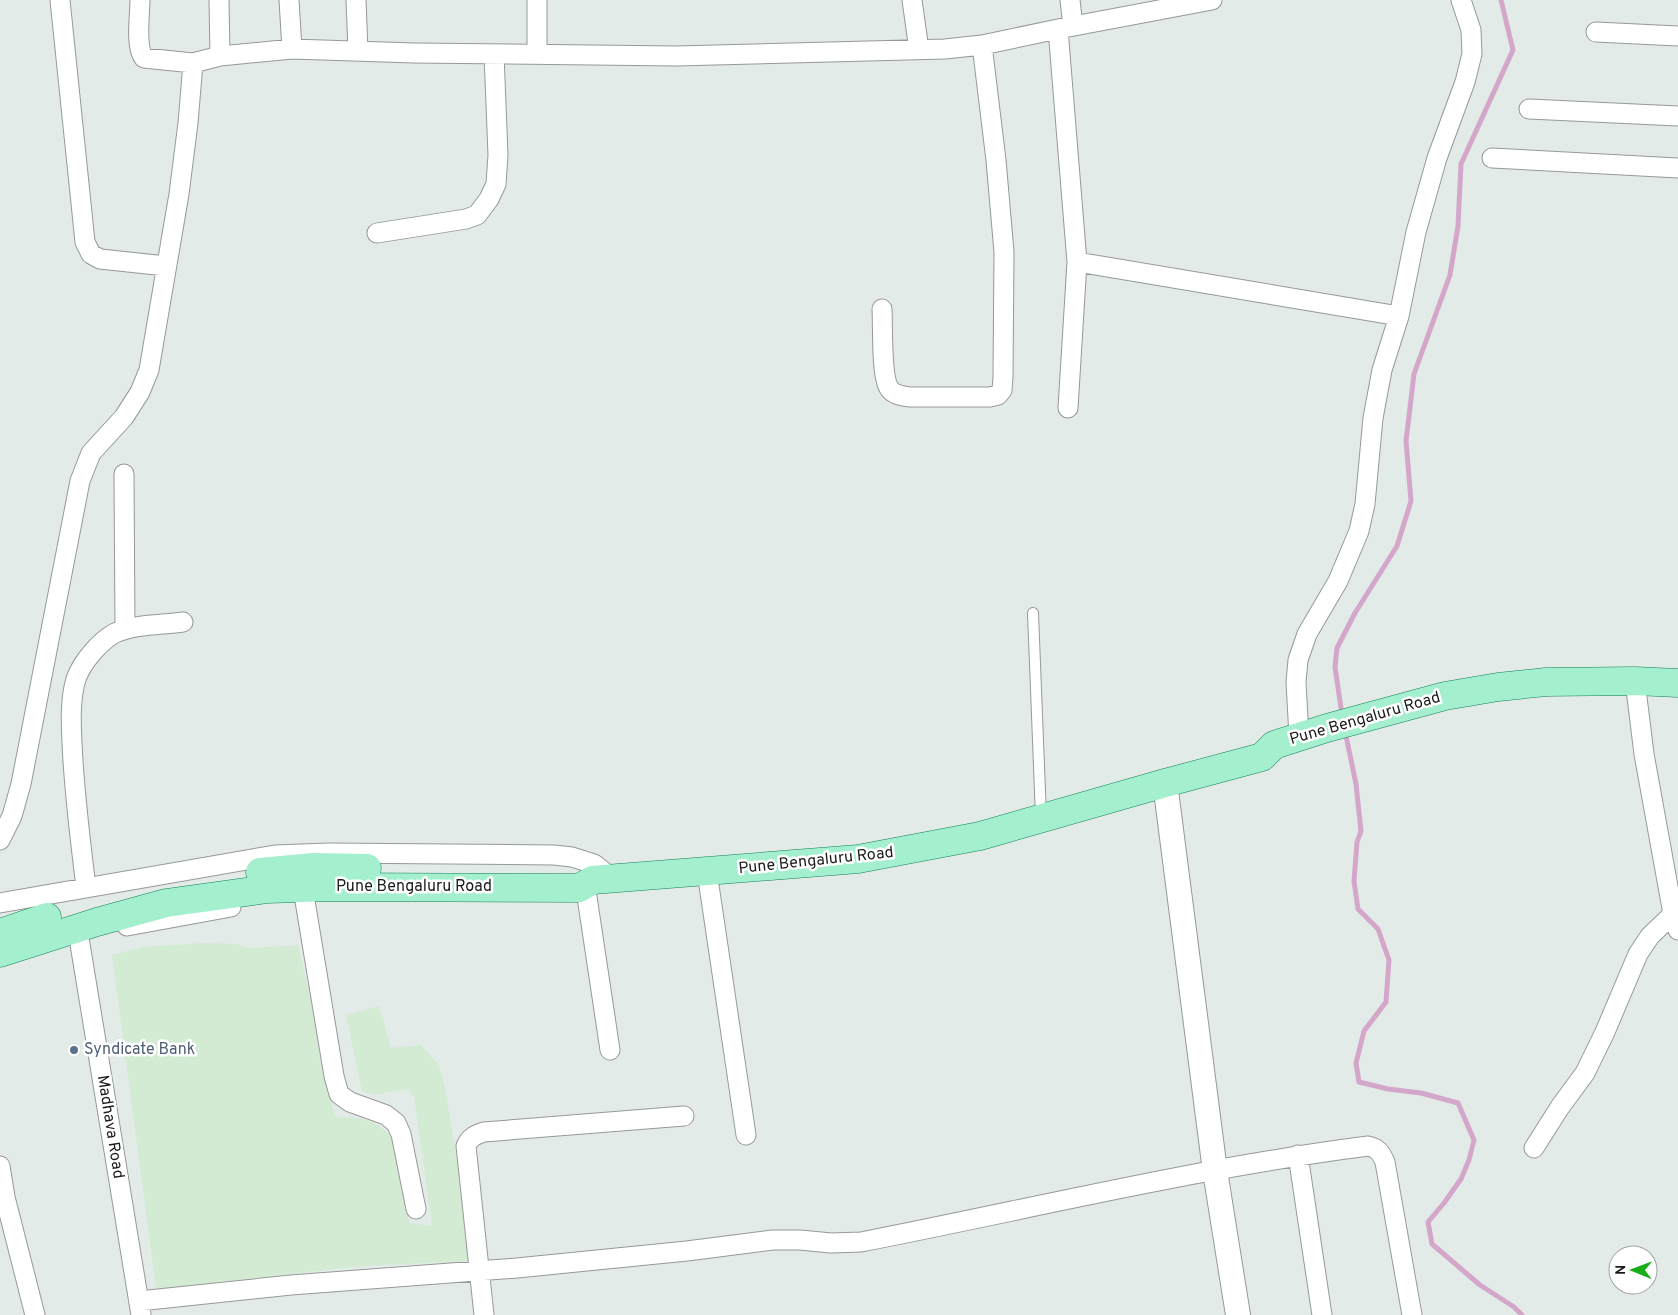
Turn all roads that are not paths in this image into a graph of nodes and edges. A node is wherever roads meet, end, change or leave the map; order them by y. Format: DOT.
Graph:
graph roads {
  1 [pos="60,0"];
  2 [pos="140,0"];
  3 [pos="219,0"];
  4 [pos="289,0"];
  5 [pos="356,0"];
  6 [pos="537,0"];
  7 [pos="912,0"];
  8 [pos="1070,0"];
  9 [pos="1212,0"];
  10 [pos="1461,0"];
  11 [pos="1066,27"];
  12 [pos="1596,32"];
  13 [pos="1678,36"];
  14 [pos="982,45"];
  15 [pos="292,49"];
  16 [pos="919,50"];
  17 [pos="358,51"];
  18 [pos="494,54"];
  19 [pos="536,54"];
  20 [pos="220,56"];
  21 [pos="193,63"];
  22 [pos="1529,109"];
  23 [pos="1678,116"];
  24 [pos="1492,158"];
  25 [pos="1678,168"];
  26 [pos="377,233"];
  27 [pos="1077,262"];
  28 [pos="166,266"];
  29 [pos="882,309"];
  30 [pos="1399,316"];
  31 [pos="1068,408"];
  32 [pos="124,474"];
  33 [pos="1032,614"];
  34 [pos="183,622"];
  35 [pos="126,629"];
  36 [pos="1678,683"];
  37 [pos="1636,688"];
  38 [pos="1678,698"];
  39 [pos="1299,736"];
  40 [pos="1328,738"];
  41 [pos="1262,757"];
  42 [pos="1165,783"];
  43 [pos="1041,819"];
  44 [pos="0,840"];
  45 [pos="707,872"];
  46 [pos="598,886"];
  47 [pos="86,887"];
  48 [pos="305,900"];
  49 [pos="0,903"];
  50 [pos="1676,922"];
  51 [pos="0,933"];
  52 [pos="79,938"];
  53 [pos="0,954"];
  54 [pos="0,964"];
  55 [pos="610,1050"];
  56 [pos="684,1116"];
  57 [pos="746,1135"];
  58 [pos="1534,1148"];
  59 [pos="1298,1155"];
  60 [pos="0,1166"];
  61 [pos="1215,1171"];
  62 [pos="416,1209"];
  63 [pos="480,1270"];
  64 [pos="140,1308"];
  65 [pos="35,1315"];
  66 [pos="484,1315"];
  67 [pos="1238,1315"];
  68 [pos="1322,1315"];
  69 [pos="1412,1315"];
  1 -- 28 [label="street"];
  2 -- 21 [label="street"];
  3 -- 20 [label="street"];
  4 -- 15 [label="street"];
  5 -- 17 [label="street"];
  6 -- 19 [label="street"];
  7 -- 16 [label="street"];
  8 -- 11 [label="street"];
  9 -- 11 [label="street"];
  10 -- 30 [label="street"];
  11 -- 14 [label="street"];
  11 -- 27 [label="street"];
  12 -- 13 [label="street"];
  14 -- 16 [label="street"];
  14 -- 29 [label="street"];
  15 -- 17 [label="street"];
  15 -- 20 [label="street"];
  16 -- 19 [label="street"];
  17 -- 18 [label="street"];
  18 -- 19 [label="street"];
  18 -- 26 [label="street"];
  20 -- 21 [label="street"];
  21 -- 28 [label="street"];
  22 -- 23 [label="street"];
  24 -- 25 [label="street"];
  27 -- 30 [label="street"];
  27 -- 31 [label="street"];
  28 -- 44 [label="street"];
  30 -- 39 [label="street"];
  32 -- 35 [label="street"];
  33 -- 43 [label="lane"];
  34 -- 35 [label="street"];
  35 -- 47 [label="street"];
  36 -- 37 [label="main road, Pune Bengaluru Road"];
  37 -- 38 [label="main road"];
  37 -- 40 [label="main road, Pune Bengaluru Road"];
  37 -- 50 [label="street"];
  39 -- 40 [label="main road, Pune Bengaluru Road"];
  39 -- 41 [label="main road, Pune Bengaluru Road"];
  40 -- 41 [label="main road"];
  41 -- 42 [label="main road, Pune Bengaluru Road"];
  42 -- 43 [label="main road, Pune Bengaluru Road"];
  42 -- 61 [label="street"];
  43 -- 45 [label="main road, Pune Bengaluru Road"];
  45 -- 46 [label="main road, Pune Bengaluru Road"];
  45 -- 57 [label="street"];
  46 -- 47 [label="street"];
  46 -- 48 [label="street"];
  46 -- 51 [label="main road"];
  46 -- 53 [label="main road, Pune Bengaluru Road"];
  46 -- 55 [label="street"];
  47 -- 49 [label="street"];
  48 -- 52 [label="street"];
  48 -- 62 [label="street"];
  50 -- 58 [label="street"];
  52 -- 54 [label="street"];
  52 -- 64 [label="street, Madhava Road"];
  56 -- 63 [label="street"];
  59 -- 61 [label="street"];
  59 -- 68 [label="street"];
  59 -- 69 [label="street"];
  60 -- 65 [label="street"];
  61 -- 63 [label="street"];
  61 -- 67 [label="street"];
  63 -- 64 [label="street"];
  63 -- 66 [label="street"];
}
